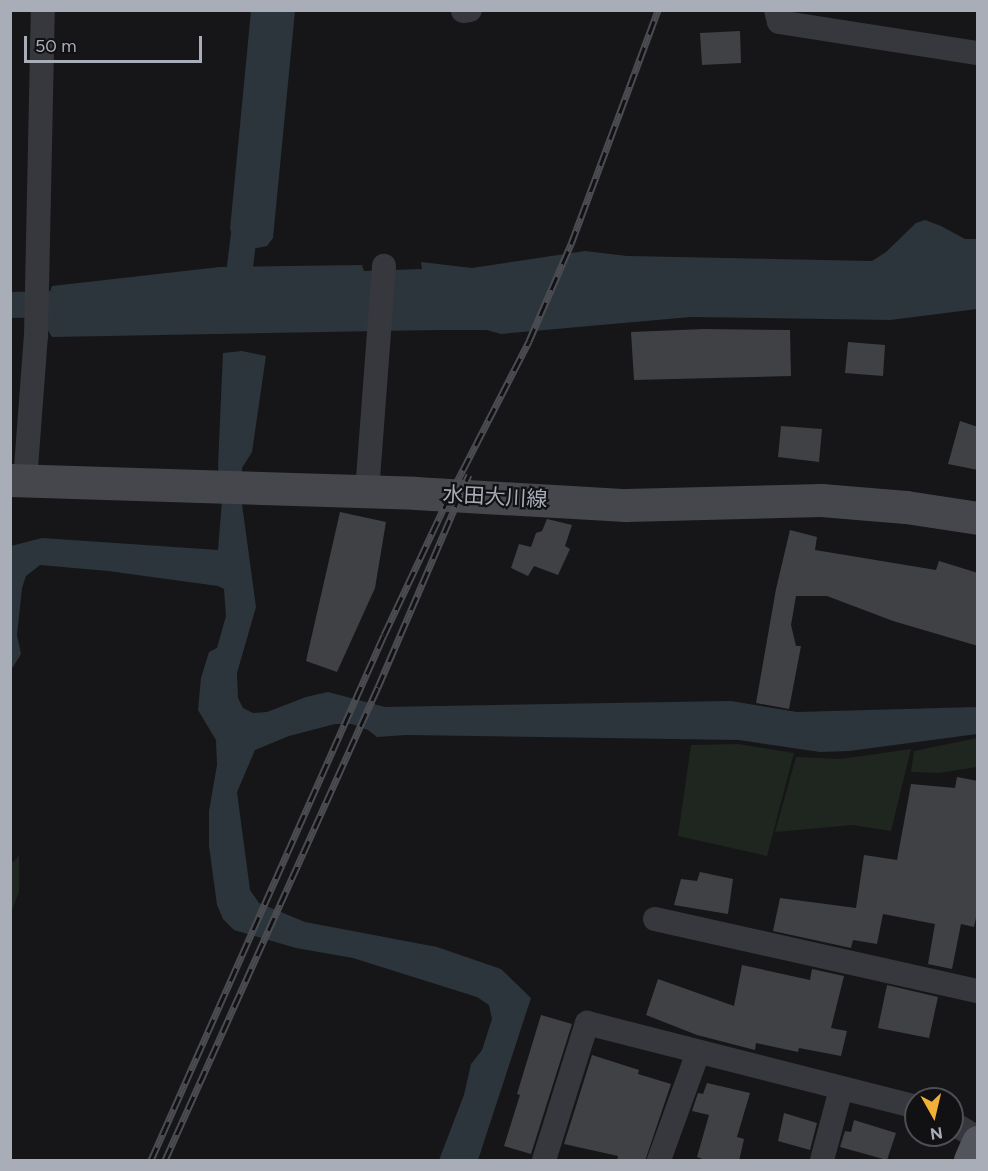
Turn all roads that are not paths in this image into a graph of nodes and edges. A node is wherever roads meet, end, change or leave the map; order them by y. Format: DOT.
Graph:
graph roads {
  1 [pos="43,10"];
  2 [pos="470,10"];
  3 [pos="776,10"];
  4 [pos="463,11"];
  5 [pos="978,52"];
  6 [pos="384,266"];
  7 [pos="18,481"];
  8 [pos="367,492"];
  9 [pos="978,518"];
  10 [pos="655,919"];
  11 [pos="978,991"];
  12 [pos="698,1052"];
  13 [pos="841,1089"];
  14 [pos="904,1104"];
  15 [pos="964,1130"];
  16 [pos="978,1138"];
  17 [pos="978,1143"];
  18 [pos="544,1161"];
  19 [pos="659,1161"];
  20 [pos="822,1161"];
  21 [pos="970,1161"];
  1 -- 7 [label="street"];
  2 -- 4 [label="street"];
  3 -- 5 [label="street"];
  6 -- 8 [label="street"];
  7 -- 8 [label="main road, 水田大川線"];
  8 -- 9 [label="main road, 水田大川線"];
  10 -- 11 [label="street"];
  12 -- 13 [label="street"];
  12 -- 18 [label="street"];
  12 -- 19 [label="street"];
  13 -- 14 [label="street"];
  13 -- 20 [label="street"];
  15 -- 16 [label="street"];
  17 -- 21 [label="main road"];
}
